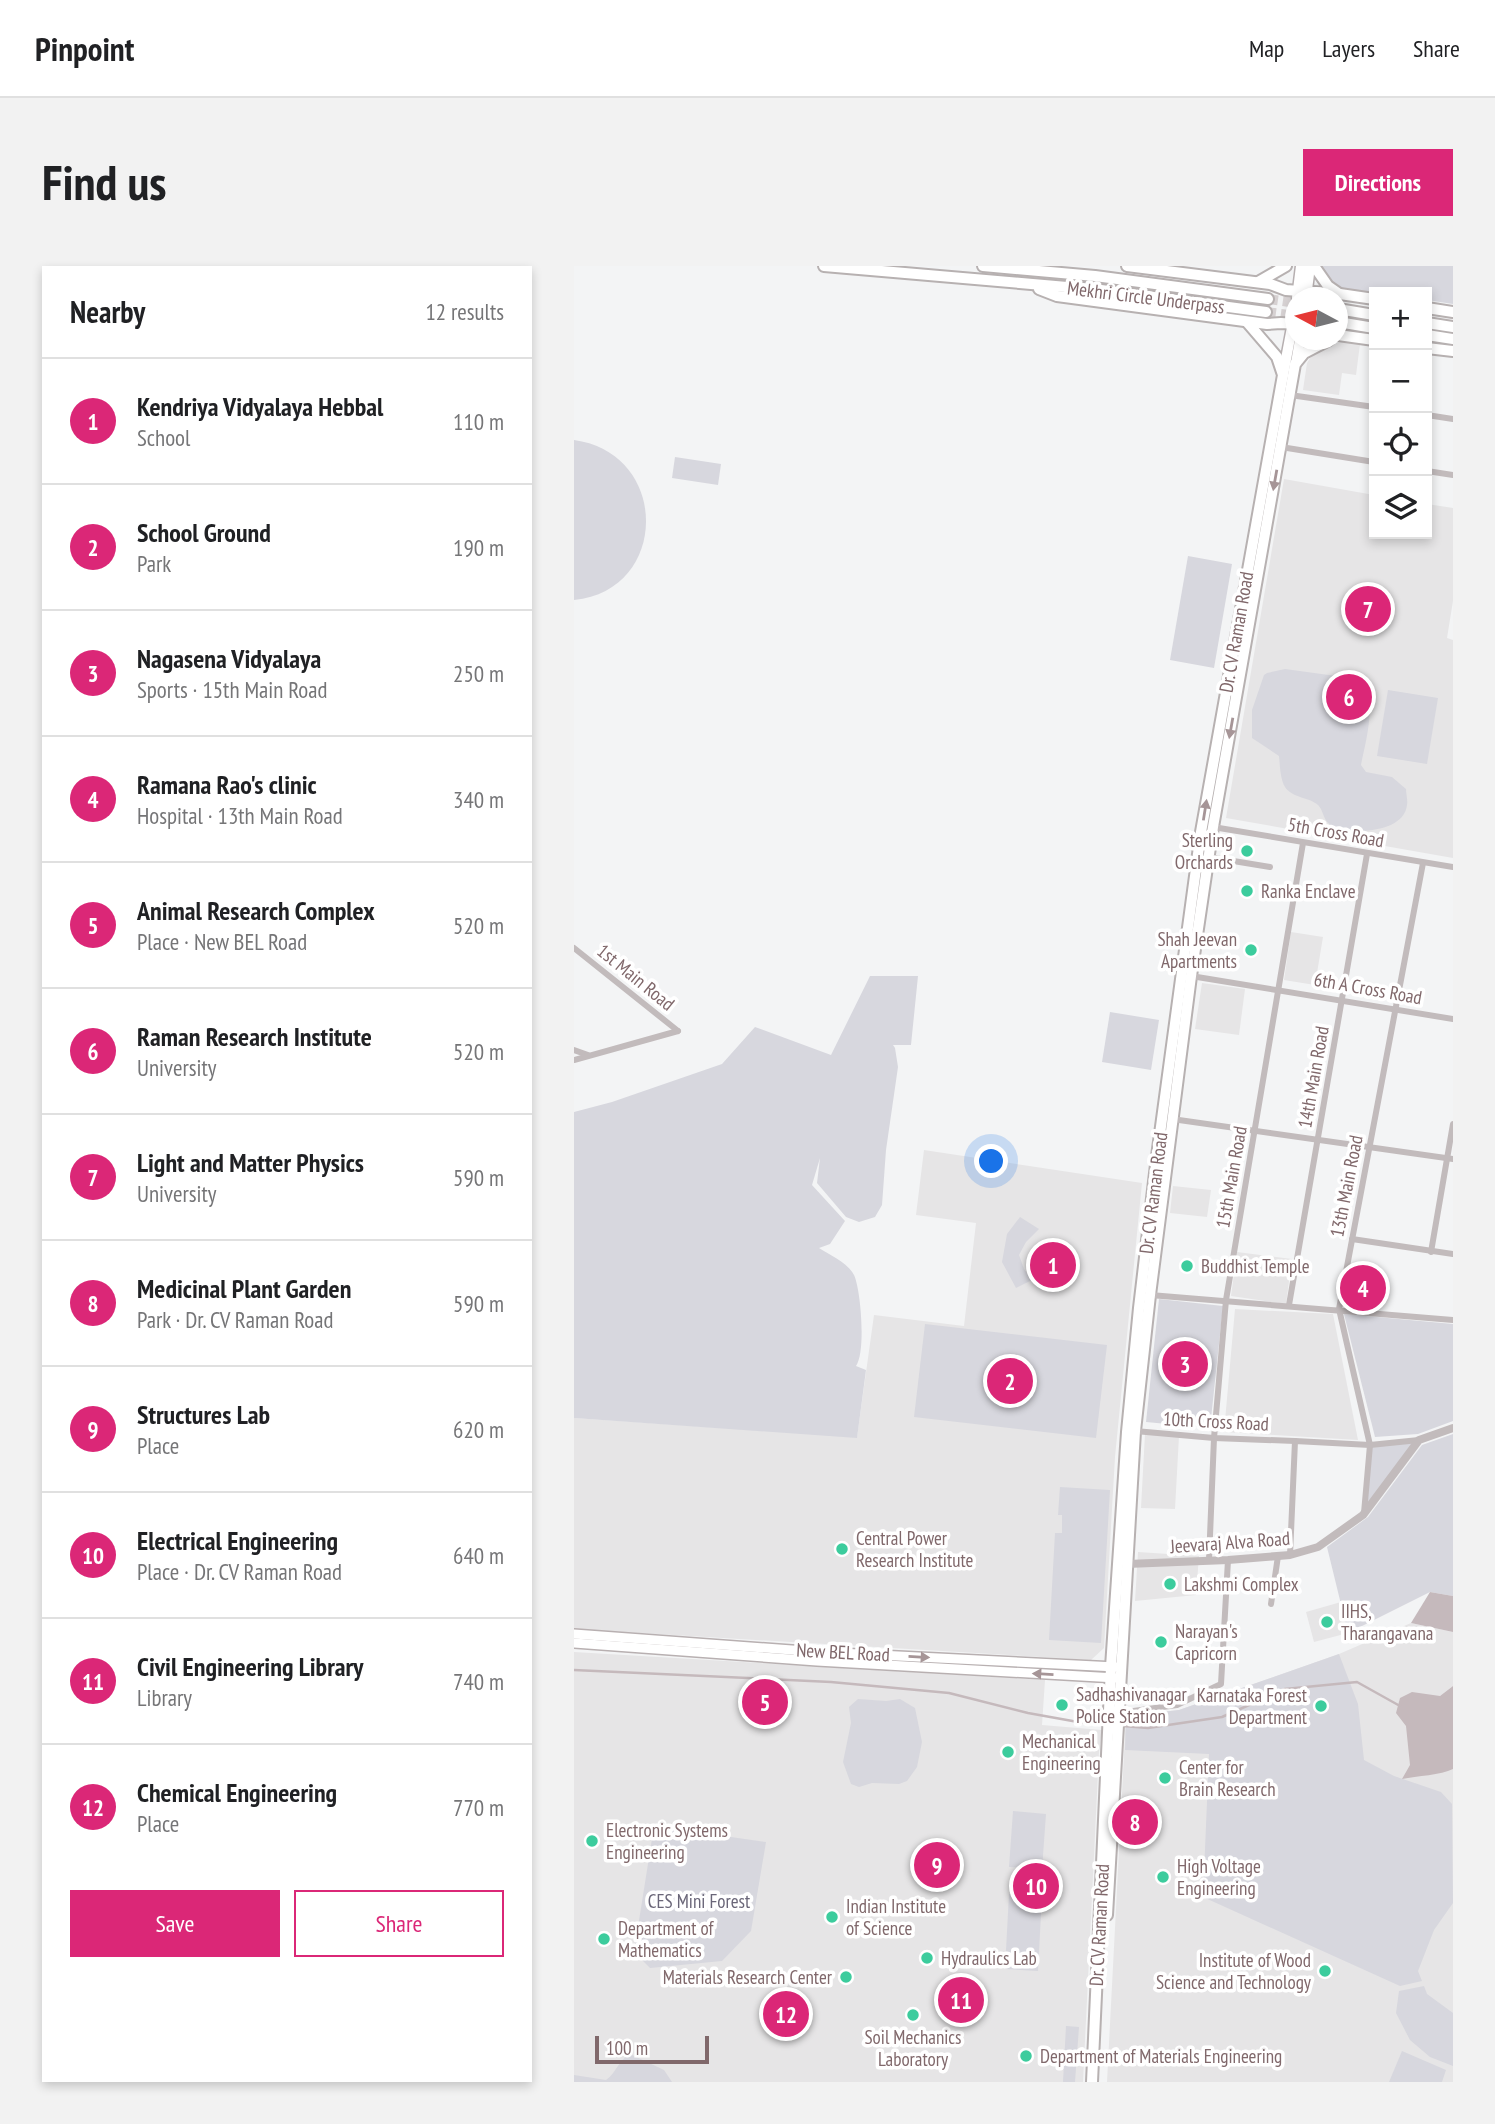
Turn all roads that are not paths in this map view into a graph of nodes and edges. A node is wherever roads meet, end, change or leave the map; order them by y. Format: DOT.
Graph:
graph roads {
  1 [pos="824,266"];
  2 [pos="983,266"];
  3 [pos="1054,266"];
  4 [pos="1127,266"];
  5 [pos="1286,266"];
  6 [pos="1301,266"];
  7 [pos="1312,266"];
  8 [pos="1042,270"];
  9 [pos="1258,282"];
  10 [pos="1026,284"];
  11 [pos="1302,287"];
  12 [pos="1305,287"];
  13 [pos="1330,287"];
  14 [pos="1285,290"];
  15 [pos="1348,295"];
  16 [pos="1369,298"];
  17 [pos="1268,299"];
  18 [pos="1432,308"];
  19 [pos="1348,311"];
  20 [pos="1266,312"];
  21 [pos="1453,312"];
  22 [pos="1369,314"];
  23 [pos="1247,322"];
  24 [pos="1285,322"];
  25 [pos="1348,324"];
  26 [pos="1432,324"];
  27 [pos="1369,327"];
  28 [pos="1453,327"];
  29 [pos="1432,336"];
  30 [pos="1348,337"];
  31 [pos="1369,339"];
  32 [pos="1453,339"];
  33 [pos="1432,349"];
  34 [pos="1288,350"];
  35 [pos="1298,350"];
  36 [pos="1308,350"];
  37 [pos="1453,351"];
  38 [pos="1296,364"];
  39 [pos="1283,375"];
  40 [pos="1290,395"];
  41 [pos="1369,406"];
  42 [pos="1432,416"];
  43 [pos="1453,419"];
  44 [pos="1281,447"];
  45 [pos="1369,461"];
  46 [pos="1432,472"];
  47 [pos="1453,475"];
  48 [pos="1213,827"];
  49 [pos="1303,843"];
  50 [pos="1367,854"];
  51 [pos="1209,857"];
  52 [pos="1423,863"];
  53 [pos="1270,867"];
  54 [pos="1453,867"];
  55 [pos="575,953"];
  56 [pos="1191,976"];
  57 [pos="1279,989"];
  58 [pos="1342,1000"];
  59 [pos="1395,1009"];
  60 [pos="1453,1019"];
  61 [pos="574,1050"];
  62 [pos="588,1055"];
  63 [pos="574,1060"];
  64 [pos="1172,1119"];
  65 [pos="1453,1124"];
  66 [pos="1255,1131"];
  67 [pos="1318,1140"];
  68 [pos="1369,1147"];
  69 [pos="1450,1158"];
  70 [pos="1352,1239"];
  71 [pos="1431,1252"];
  72 [pos="1453,1254"];
  73 [pos="1150,1295"];
  74 [pos="1226,1300"];
  75 [pos="1289,1305"];
  76 [pos="1339,1309"];
  77 [pos="1453,1320"];
  78 [pos="1453,1428"];
  79 [pos="1135,1431"];
  80 [pos="1214,1438"];
  81 [pos="1419,1440"];
  82 [pos="1295,1441"];
  83 [pos="1370,1445"];
  84 [pos="1363,1515"];
  85 [pos="1290,1555"];
  86 [pos="1278,1556"];
  87 [pos="1209,1560"];
  88 [pos="1228,1560"];
  89 [pos="1131,1564"];
  90 [pos="1271,1604"];
  91 [pos="574,1634"];
  92 [pos="574,1643"];
  93 [pos="1116,1673"];
  94 [pos="1115,1722"];
  95 [pos="1092,2082"];
  96 [pos="1099,2082"];
  1 -- 10 [label="highway"];
  2 -- 8 [label="highway, Mekhri Circle Underpass"];
  3 -- 8 [label="highway"];
  4 -- 9 [label="highway"];
  5 -- 9 [label="highway"];
  6 -- 11 [label="main road"];
  7 -- 12 [label="main road"];
  7 -- 13 [label="highway"];
  8 -- 17 [label="highway, Mekhri Circle Underpass"];
  9 -- 14 [label="highway"];
  10 -- 20 [label="highway, Mekhri Circle Underpass"];
  10 -- 23 [label="highway"];
  15 -- 16 [label="highway"];
  18 -- 21 [label="highway"];
  19 -- 22 [label="highway"];
  23 -- 24 [label="highway"];
  23 -- 39 [label="highway"];
  25 -- 27 [label="highway"];
  26 -- 28 [label="highway"];
  29 -- 32 [label="highway"];
  30 -- 31 [label="highway"];
  33 -- 37 [label="highway"];
  34 -- 39 [label="main road, Dr. CV Raman Road"];
  35 -- 38 [label="main road, Dr. CV Raman Road"];
  36 -- 38 [label="highway"];
  38 -- 40 [label="highway, Dr. CV Raman Road"];
  93 -- 39 [label="highway, Dr. CV Raman Road, one-way"];
  40 -- 41 [label="street"];
  40 -- 44 [label="highway, Dr. CV Raman Road"];
  42 -- 43 [label="street"];
  44 -- 45 [label="street"];
  44 -- 48 [label="highway, Dr. CV Raman Road, one-way"];
  46 -- 47 [label="street"];
  48 -- 49 [label="street, 5th Cross Road"];
  48 -- 51 [label="highway, Dr. CV Raman Road"];
  49 -- 50 [label="street, 5th Cross Road"];
  49 -- 57 [label="street, 15th Main Road"];
  50 -- 52 [label="street, 5th Cross Road"];
  50 -- 58 [label="street, 14th Main Road"];
  51 -- 53 [label="street"];
  51 -- 56 [label="highway, Dr. CV Raman Road"];
  52 -- 54 [label="street, 5th Cross Road"];
  52 -- 59 [label="street, 13th Main Road"];
  55 -- 62 [label="street, 1st Main Road"];
  56 -- 57 [label="street, 6th A Cross Road"];
  56 -- 64 [label="highway, Dr. CV Raman Road"];
  57 -- 58 [label="street, 6th A Cross Road"];
  57 -- 66 [label="street, 15th Main Road"];
  58 -- 59 [label="street, 6th A Cross Road"];
  58 -- 67 [label="street, 14th Main Road"];
  59 -- 60 [label="street, 6th A Cross Road"];
  59 -- 68 [label="street, 13th Main Road"];
  61 -- 62 [label="street"];
  62 -- 63 [label="street"];
  64 -- 66 [label="street"];
  64 -- 73 [label="highway, Dr. CV Raman Road"];
  65 -- 69 [label="street"];
  66 -- 67 [label="street"];
  66 -- 74 [label="street, 15th Main Road"];
  67 -- 68 [label="street"];
  67 -- 75 [label="street, 14th Main Road"];
  68 -- 69 [label="street"];
  68 -- 70 [label="street, 13th Main Road"];
  69 -- 71 [label="street"];
  70 -- 71 [label="street"];
  70 -- 76 [label="street, 13th Main Road"];
  71 -- 72 [label="street"];
  73 -- 74 [label="street"];
  73 -- 79 [label="highway, Dr. CV Raman Road"];
  74 -- 75 [label="street"];
  74 -- 80 [label="street, 15th Main Road"];
  75 -- 76 [label="street"];
  76 -- 77 [label="street"];
  76 -- 83 [label="street, 13th Main Road"];
  78 -- 81 [label="street"];
  79 -- 80 [label="street, 10th Cross Road"];
  79 -- 89 [label="highway, Dr. CV Raman Road"];
  80 -- 82 [label="street, 10th Cross Road"];
  80 -- 87 [label="street, 15th Main Road"];
  81 -- 83 [label="street, 10th Cross Road"];
  81 -- 84 [label="street, Jeevaraj Alva Road"];
  82 -- 83 [label="street, 10th Cross Road"];
  82 -- 85 [label="street"];
  83 -- 84 [label="street, 13th Main Road"];
  84 -- 85 [label="street, Jeevaraj Alva Road"];
  85 -- 86 [label="street, Jeevaraj Alva Road"];
  86 -- 88 [label="street, Jeevaraj Alva Road"];
  86 -- 90 [label="street"];
  87 -- 88 [label="street, Jeevaraj Alva Road"];
  87 -- 89 [label="street, Jeevaraj Alva Road"];
  88 -- 94 [label="street"];
  89 -- 93 [label="highway, Dr. CV Raman Road"];
  91 -- 93 [label="main road, New BEL Road, one-way"];
  93 -- 92 [label="main road, New BEL Road, one-way"];
  93 -- 94 [label="highway, Dr. CV Raman Road"];
  94 -- 95 [label="highway, Dr. CV Raman Road"];
  94 -- 96 [label="highway, Dr. CV Raman Road"];
}
